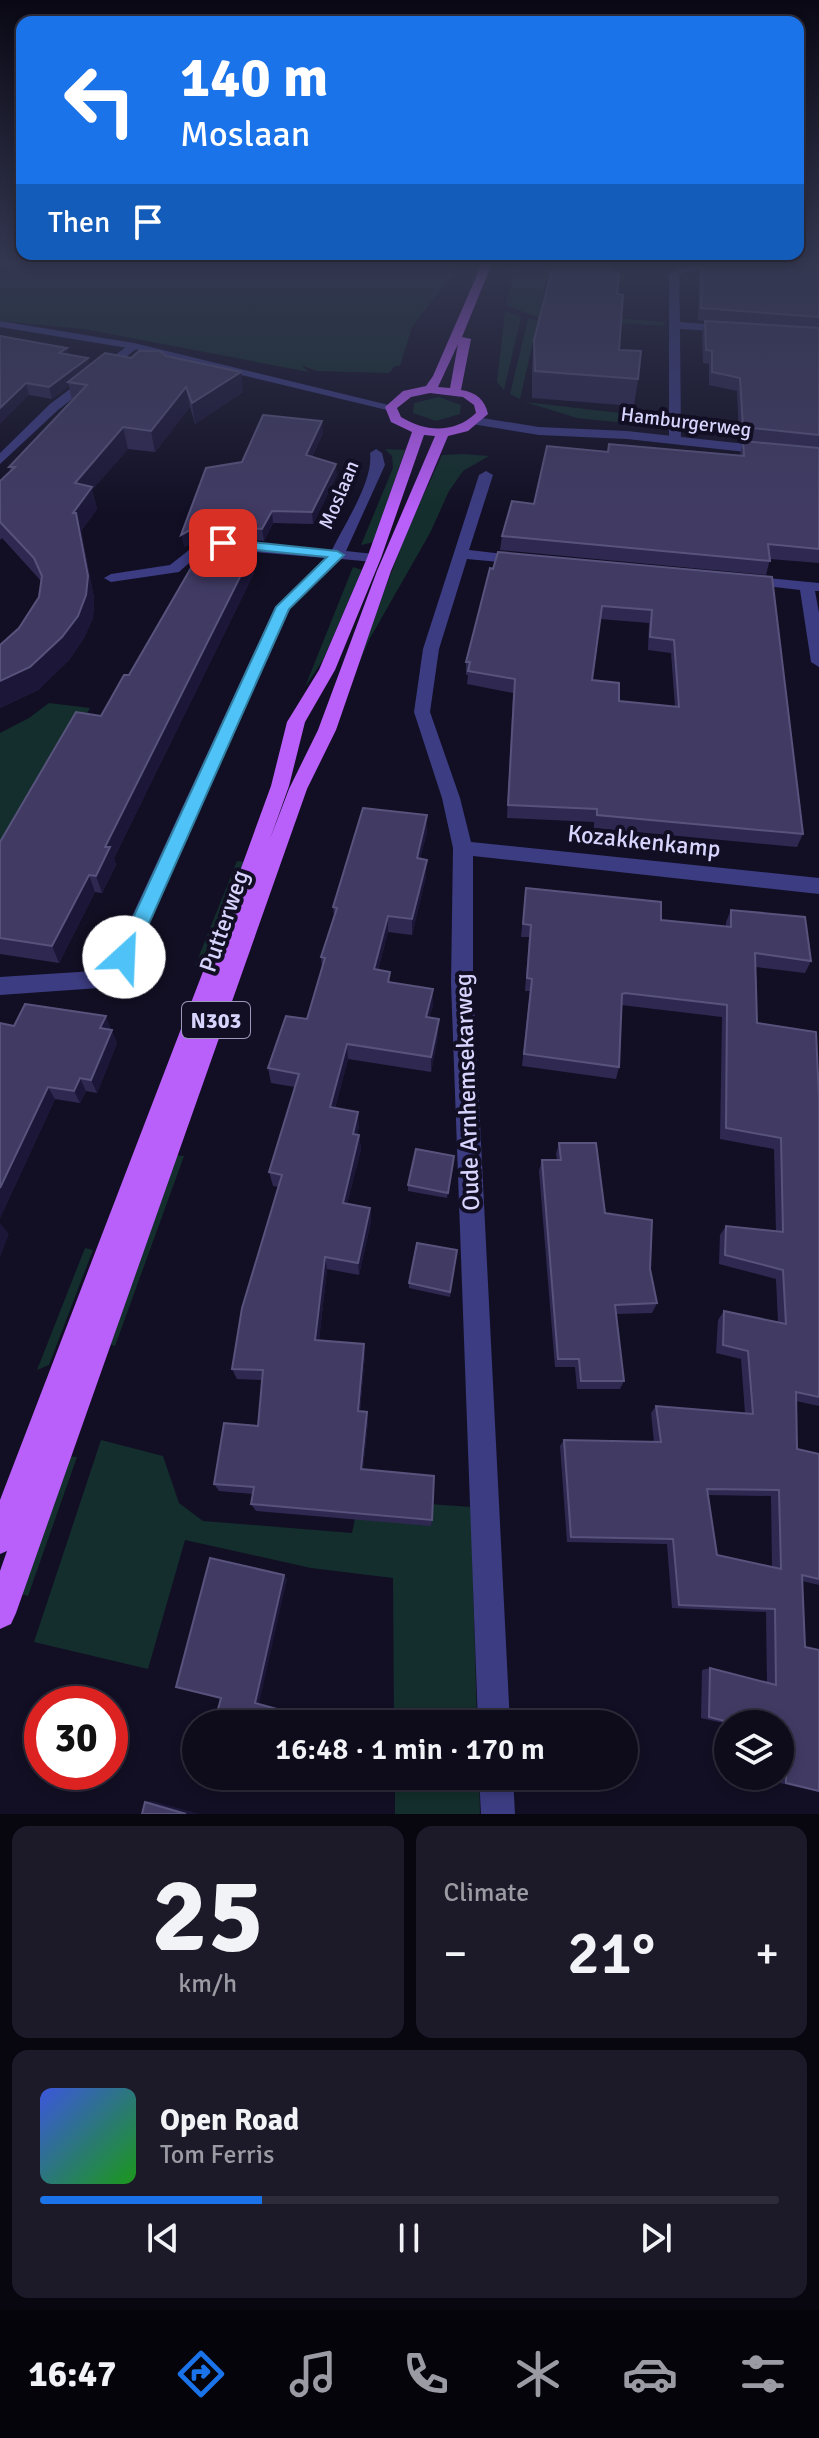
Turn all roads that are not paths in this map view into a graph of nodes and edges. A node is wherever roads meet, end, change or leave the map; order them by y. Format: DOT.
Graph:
graph roads {
  1 [pos="134,346"];
  2 [pos="451,346"];
  3 [pos="463,346"];
  4 [pos="674,346"];
  5 [pos="430,389"];
  6 [pos="455,391"];
  7 [pos="395,403"];
  8 [pos="479,416"];
  9 [pos="419,430"];
  10 [pos="443,432"];
  11 [pos="675,440"];
  12 [pos="376,453"];
  13 [pos="819,456"];
  14 [pos="0,460"];
  15 [pos="486,475"];
  16 [pos="463,554"];
  17 [pos="337,555"];
  18 [pos="374,558"];
  19 [pos="541,561"];
  20 [pos="111,578"];
  21 [pos="729,579"];
  22 [pos="813,586"];
  23 [pos="819,662"];
  24 [pos="463,848"];
  25 [pos="819,886"];
  26 [pos="0,986"];
  27 [pos="0,1539"];
  28 [pos="0,1613"];
  29 [pos="493,1710"];
  30 [pos="497,1790"];
  31 [pos="498,1814"];
  1 -- 7 [label="street"];
  1 -- 14 [label="street"];
  2 -- 5 [label="main road"];
  3 -- 6 [label="main road"];
  4 -- 11 [label="street"];
  5 -- 6 [label="main road"];
  5 -- 7 [label="main road"];
  6 -- 8 [label="main road"];
  7 -- 9 [label="main road"];
  8 -- 10 [label="main road"];
  8 -- 11 [label="street, Hamburgerweg"];
  9 -- 10 [label="main road"];
  9 -- 18 [label="main road, Putterweg / N303"];
  10 -- 28 [label="main road, Putterweg / N303"];
  11 -- 13 [label="street, Hamburgerweg"];
  12 -- 17 [label="street, Moslaan"];
  15 -- 16 [label="street, Oude Arnhemsekarweg"];
  16 -- 19 [label="street"];
  16 -- 24 [label="street, Oude Arnhemsekarweg"];
  17 -- 18 [label="street, Moslaan"];
  17 -- 20 [label="street, Moslaan"];
  17 -- 26 [label="street, Moslaan"];
  18 -- 27 [label="main road, Putterweg / N303"];
  21 -- 22 [label="street"];
  22 -- 23 [label="street"];
  24 -- 25 [label="street, Kozakkenkamp"];
  24 -- 29 [label="street, Oude Arnhemsekarweg"];
  30 -- 31 [label="street"];
}
